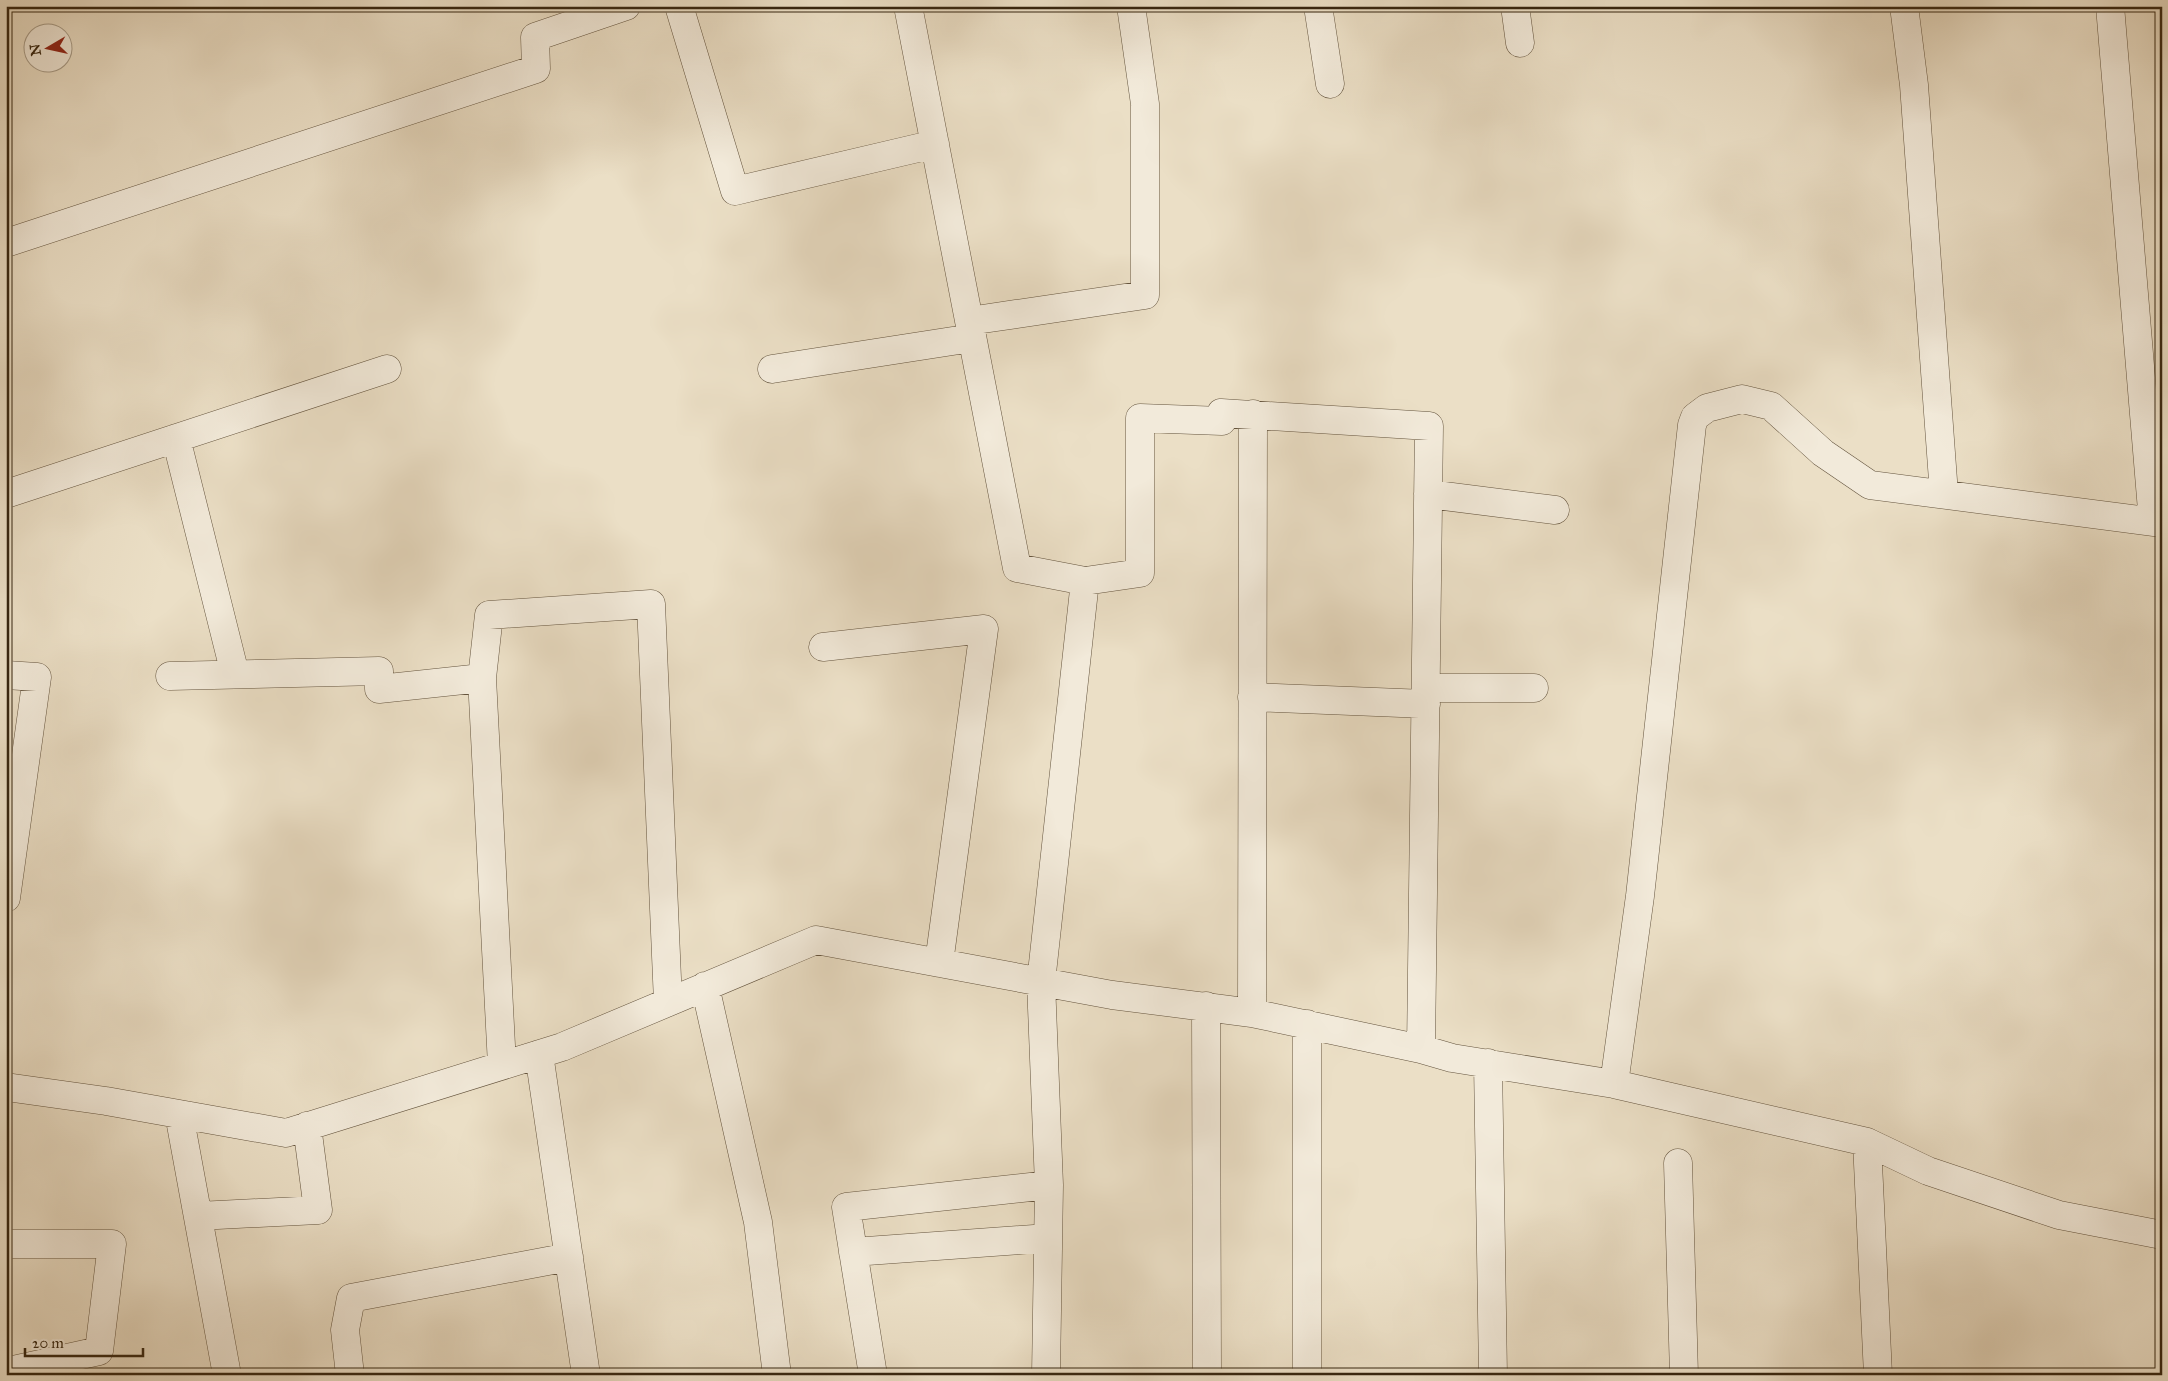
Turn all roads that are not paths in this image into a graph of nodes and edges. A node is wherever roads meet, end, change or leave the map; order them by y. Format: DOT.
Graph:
graph roads {
  1 [pos="626,6"];
  2 [pos="679,6"];
  3 [pos="908,6"];
  4 [pos="1131,6"];
  5 [pos="1318,6"];
  6 [pos="1515,6"];
  7 [pos="1904,6"];
  8 [pos="2110,6"];
  9 [pos="1520,43"];
  10 [pos="1330,84"];
  11 [pos="935,144"];
  12 [pos="6,243"];
  13 [pos="970,330"];
  14 [pos="387,369"];
  15 [pos="772,369"];
  16 [pos="1253,414"];
  17 [pos="176,438"];
  18 [pos="6,494"];
  19 [pos="1428,494"];
  20 [pos="1944,494"];
  21 [pos="1555,510"];
  22 [pos="2158,522"];
  23 [pos="1085,581"];
  24 [pos="824,647"];
  25 [pos="235,674"];
  26 [pos="6,675"];
  27 [pos="170,676"];
  28 [pos="482,678"];
  29 [pos="1534,688"];
  30 [pos="1426,696"];
  31 [pos="1252,697"];
  32 [pos="6,898"];
  33 [pos="939,963"];
  34 [pos="1041,982"];
  35 [pos="705,986"];
  36 [pos="668,1002"];
  37 [pos="1206,1006"];
  38 [pos="1252,1013"];
  39 [pos="1307,1024"];
  40 [pos="1421,1049"];
  41 [pos="539,1054"];
  42 [pos="1488,1063"];
  43 [pos="502,1065"];
  44 [pos="1614,1084"];
  45 [pos="6,1087"];
  46 [pos="179,1114"];
  47 [pos="307,1126"];
  48 [pos="1867,1142"];
  49 [pos="1678,1163"];
  50 [pos="1049,1185"];
  51 [pos="198,1216"];
  52 [pos="2162,1235"];
  53 [pos="1048,1238"];
  54 [pos="6,1244"];
  55 [pos="853,1252"];
  56 [pos="569,1256"];
  57 [pos="10,1375"];
  58 [pos="227,1375"];
  59 [pos="350,1375"];
  60 [pos="586,1375"];
  61 [pos="776,1375"];
  62 [pos="873,1375"];
  63 [pos="1046,1375"];
  64 [pos="1207,1375"];
  65 [pos="1307,1375"];
  66 [pos="1493,1375"];
  67 [pos="1684,1375"];
  68 [pos="1878,1375"];
  1 -- 12 [label="street"];
  2 -- 11 [label="street"];
  3 -- 11 [label="street"];
  4 -- 13 [label="street"];
  5 -- 10 [label="street"];
  6 -- 9 [label="street"];
  7 -- 20 [label="street"];
  8 -- 22 [label="street"];
  11 -- 13 [label="street"];
  13 -- 15 [label="street"];
  13 -- 23 [label="street"];
  14 -- 17 [label="street"];
  16 -- 19 [label="street"];
  16 -- 23 [label="street"];
  16 -- 31 [label="street"];
  17 -- 18 [label="street"];
  17 -- 25 [label="street"];
  19 -- 21 [label="street"];
  19 -- 30 [label="street"];
  20 -- 22 [label="street"];
  20 -- 44 [label="street"];
  23 -- 34 [label="street"];
  24 -- 33 [label="street"];
  25 -- 27 [label="street"];
  25 -- 28 [label="street"];
  26 -- 32 [label="street"];
  28 -- 36 [label="street"];
  28 -- 43 [label="street"];
  29 -- 30 [label="street"];
  30 -- 31 [label="street"];
  30 -- 40 [label="street"];
  31 -- 38 [label="street"];
  33 -- 34 [label="street"];
  33 -- 35 [label="street"];
  34 -- 37 [label="street"];
  34 -- 50 [label="street"];
  35 -- 36 [label="street"];
  35 -- 61 [label="street"];
  36 -- 41 [label="street"];
  37 -- 38 [label="street"];
  37 -- 64 [label="street"];
  38 -- 39 [label="street"];
  39 -- 40 [label="street"];
  39 -- 65 [label="street"];
  40 -- 42 [label="street"];
  41 -- 43 [label="street"];
  41 -- 56 [label="street"];
  42 -- 44 [label="street"];
  42 -- 66 [label="street"];
  43 -- 47 [label="street"];
  44 -- 48 [label="street"];
  45 -- 46 [label="street"];
  46 -- 47 [label="street"];
  46 -- 51 [label="street"];
  47 -- 51 [label="street"];
  48 -- 52 [label="street"];
  48 -- 68 [label="street"];
  49 -- 67 [label="street"];
  50 -- 53 [label="street"];
  50 -- 55 [label="street"];
  51 -- 58 [label="street"];
  53 -- 55 [label="street"];
  53 -- 63 [label="street"];
  54 -- 57 [label="street"];
  55 -- 62 [label="street"];
  56 -- 59 [label="street"];
  56 -- 60 [label="street"];
}
